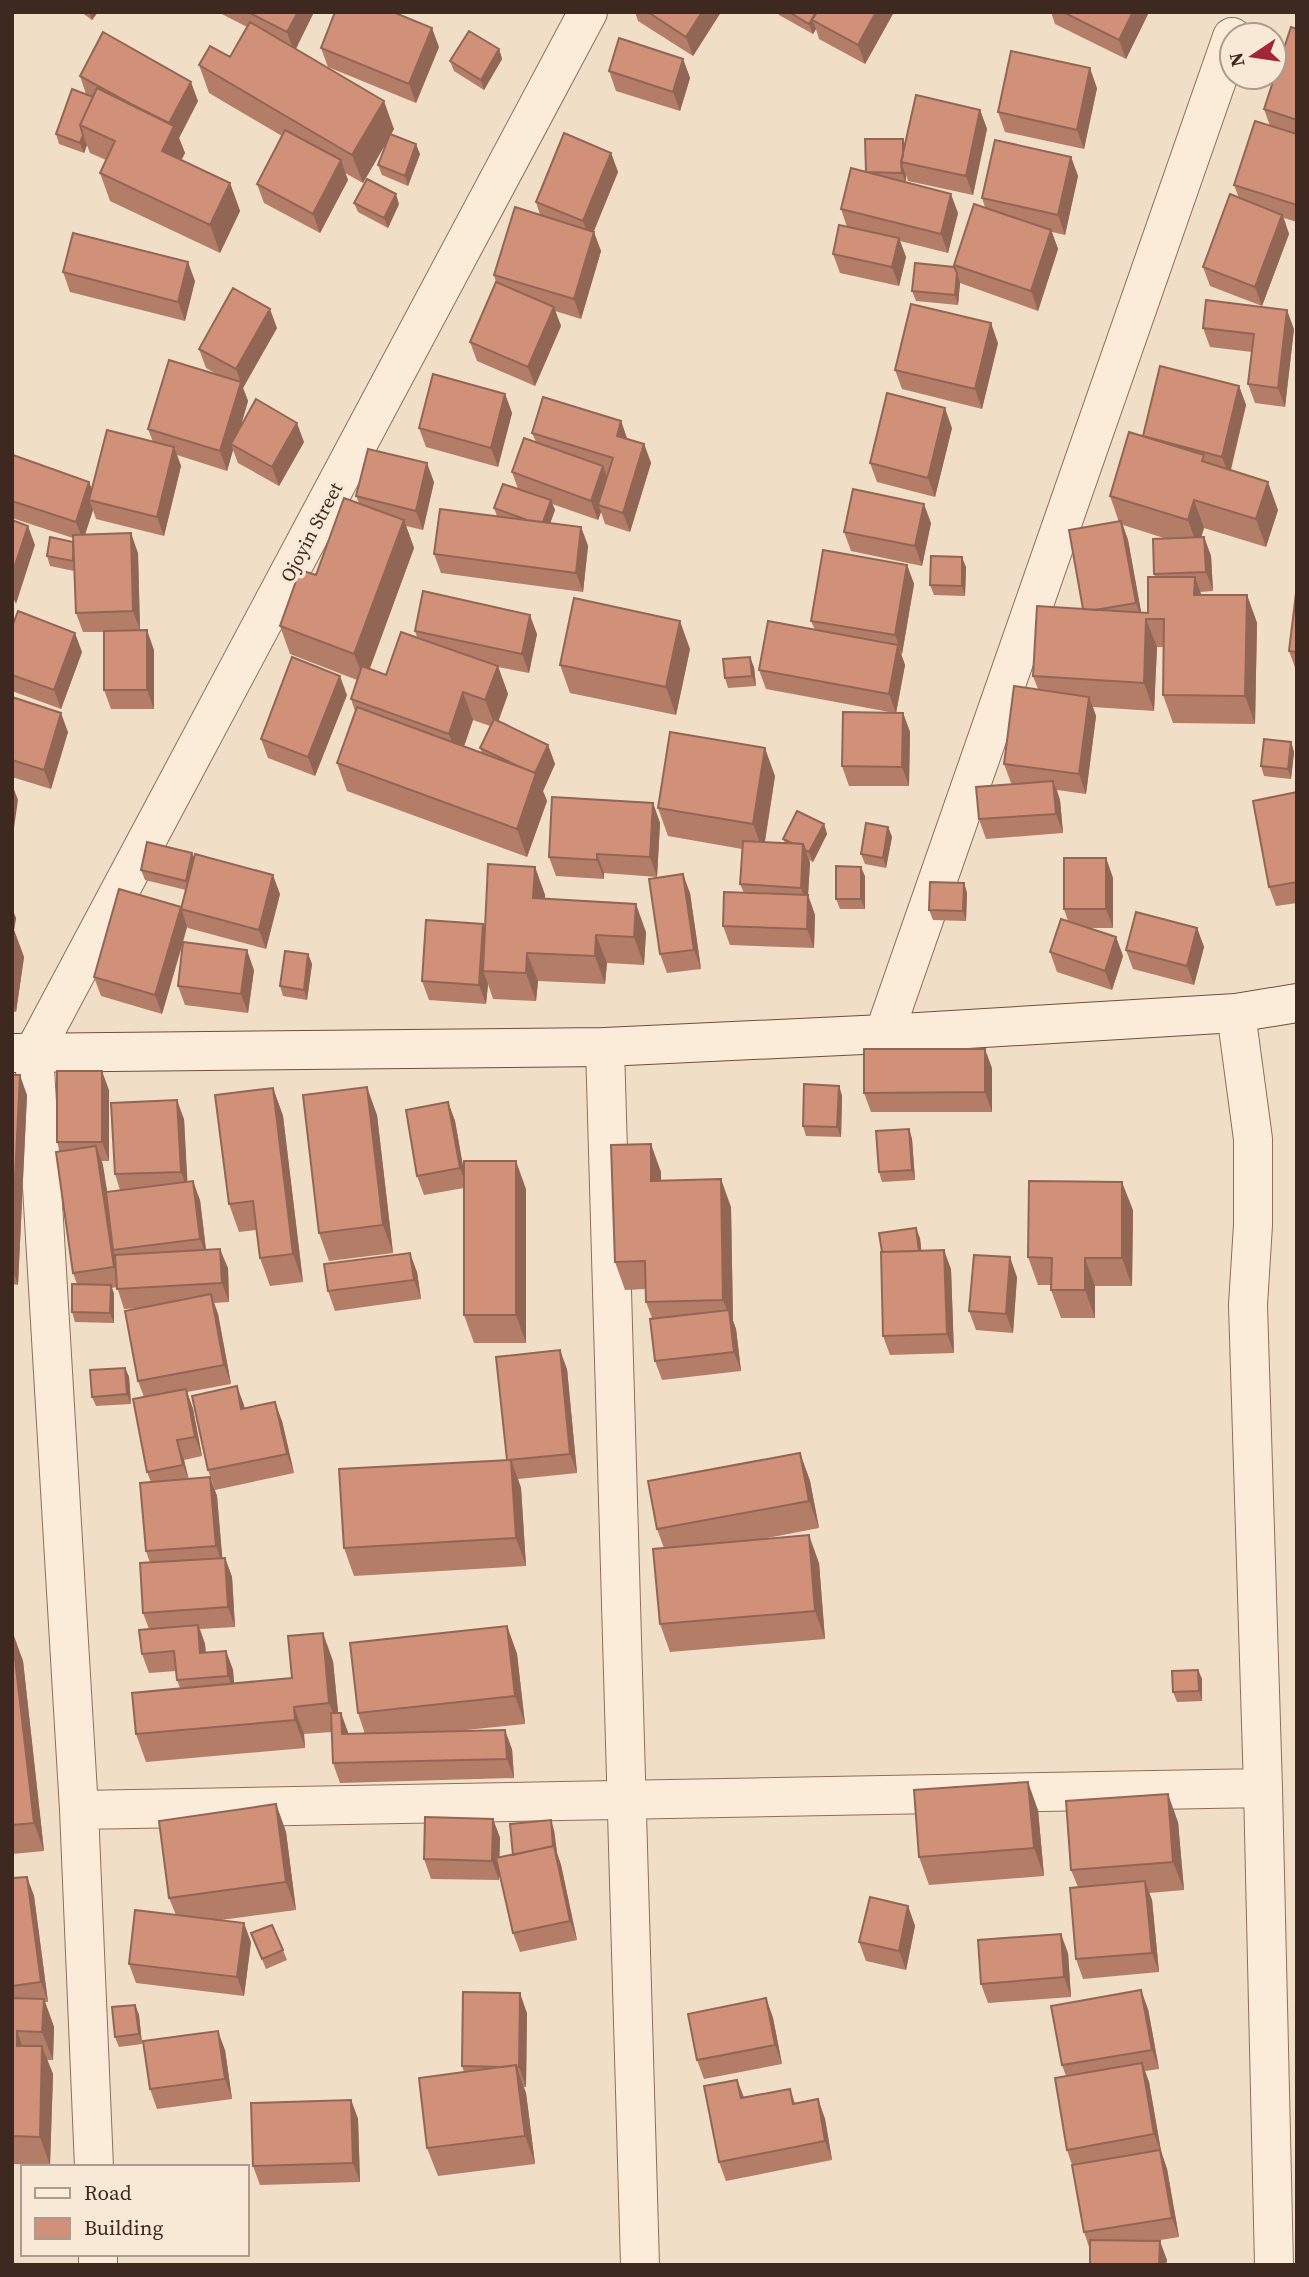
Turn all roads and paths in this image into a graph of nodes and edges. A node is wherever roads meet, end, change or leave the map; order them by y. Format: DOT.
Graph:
graph roads {
  1 [pos="588,12"];
  2 [pos="1218,76"];
  3 [pos="1297,1003"];
  4 [pos="1236,1013"];
  5 [pos="884,1034"];
  6 [pos="606,1047"];
  7 [pos="23,1053"];
  8 [pos="1263,1788"];
  9 [pos="627,1799"];
  10 [pos="79,1810"];
  11 [pos="94,2165"];
  12 [pos="640,2265"];
  13 [pos="1274,2265"];
  1 -- 7 [label="street, Ojoyin Street"];
  2 -- 5 [label="street"];
  3 -- 4 [label="street"];
  4 -- 5 [label="street"];
  4 -- 8 [label="street"];
  5 -- 6 [label="street"];
  6 -- 7 [label="street"];
  6 -- 9 [label="street"];
  7 -- 10 [label="street"];
  8 -- 9 [label="street"];
  8 -- 13 [label="street"];
  9 -- 10 [label="street"];
  9 -- 12 [label="street"];
  10 -- 11 [label="street"];
}
